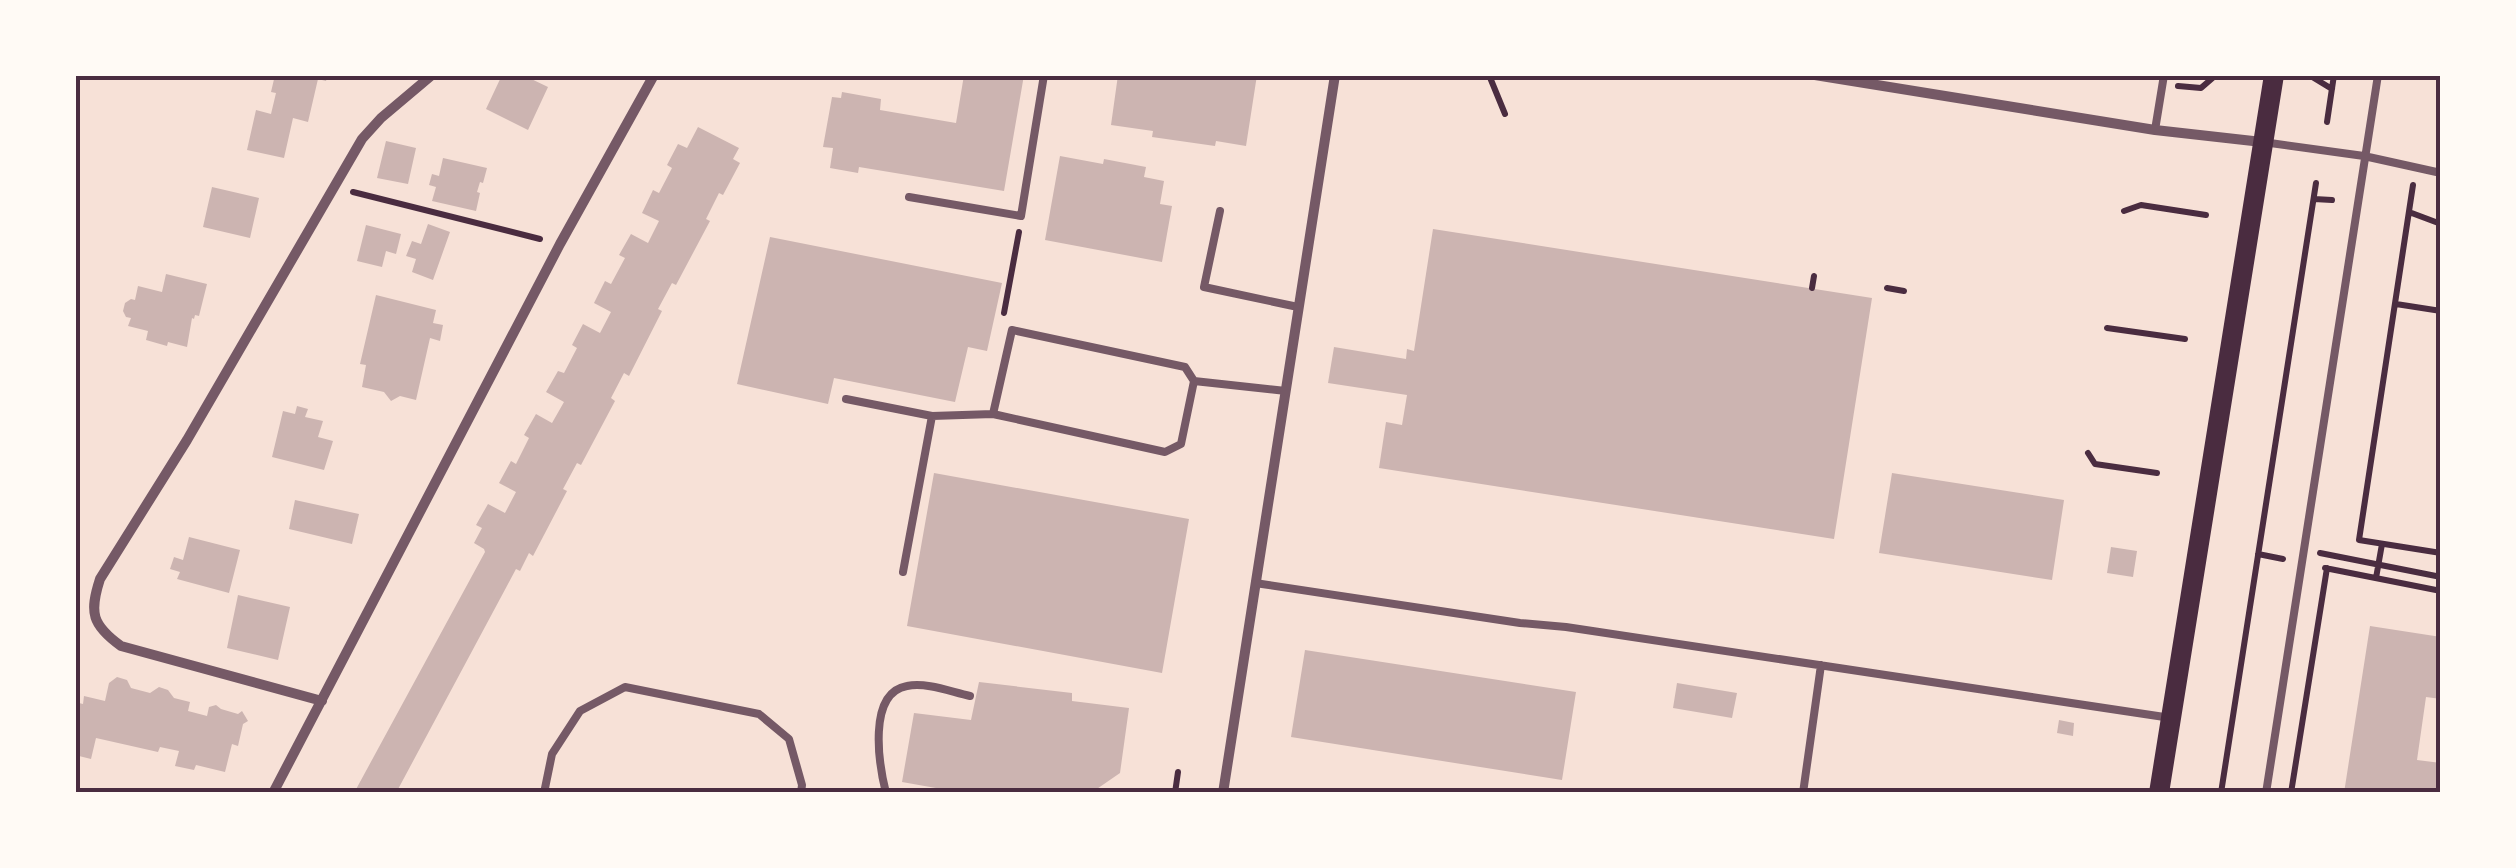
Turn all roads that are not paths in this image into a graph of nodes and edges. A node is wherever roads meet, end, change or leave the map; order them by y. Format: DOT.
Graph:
graph roads {
  1 [pos="432,75"];
  2 [pos="654,75"];
  3 [pos="1044,75"];
  4 [pos="1335,75"];
  5 [pos="1815,75"];
  6 [pos="2274,75"];
  7 [pos="2378,75"];
  8 [pos="2163,80"];
  9 [pos="2154,130"];
  10 [pos="2262,142"];
  11 [pos="2364,156"];
  12 [pos="2441,173"];
  13 [pos="910,197"];
  14 [pos="1220,210"];
  15 [pos="1298,308"];
  16 [pos="1194,381"];
  17 [pos="1286,391"];
  18 [pos="846,399"];
  19 [pos="994,414"];
  20 [pos="932,416"];
  21 [pos="903,572"];
  22 [pos="1255,583"];
  23 [pos="1821,666"];
  24 [pos="970,696"];
  25 [pos="322,701"];
  26 [pos="2171,718"];
  27 [pos="272,793"];
  28 [pos="544,793"];
  29 [pos="801,793"];
  30 [pos="886,793"];
  31 [pos="1222,793"];
  32 [pos="1803,793"];
  33 [pos="2159,793"];
  34 [pos="2266,793"];
  1 -- 25 [label="street"];
  2 -- 25 [label="street"];
  3 -- 13 [label="lane"];
  4 -- 15 [label="street"];
  5 -- 9 [label="street"];
  6 -- 10 [label="main road"];
  7 -- 11 [label="lane"];
  8 -- 9 [label="lane"];
  9 -- 10 [label="street"];
  10 -- 11 [label="lane"];
  10 -- 26 [label="main road"];
  11 -- 12 [label="lane"];
  11 -- 34 [label="lane"];
  14 -- 15 [label="lane"];
  15 -- 17 [label="street"];
  16 -- 17 [label="lane"];
  16 -- 19 [label="lane"];
  16 -- 19 [label="lane"];
  17 -- 22 [label="street"];
  18 -- 20 [label="lane"];
  19 -- 20 [label="lane"];
  20 -- 21 [label="lane"];
  22 -- 23 [label="lane"];
  22 -- 31 [label="street"];
  23 -- 26 [label="lane"];
  23 -- 32 [label="lane"];
  24 -- 30 [label="lane"];
  25 -- 27 [label="street"];
  26 -- 33 [label="main road"];
  28 -- 29 [label="lane"];
}
